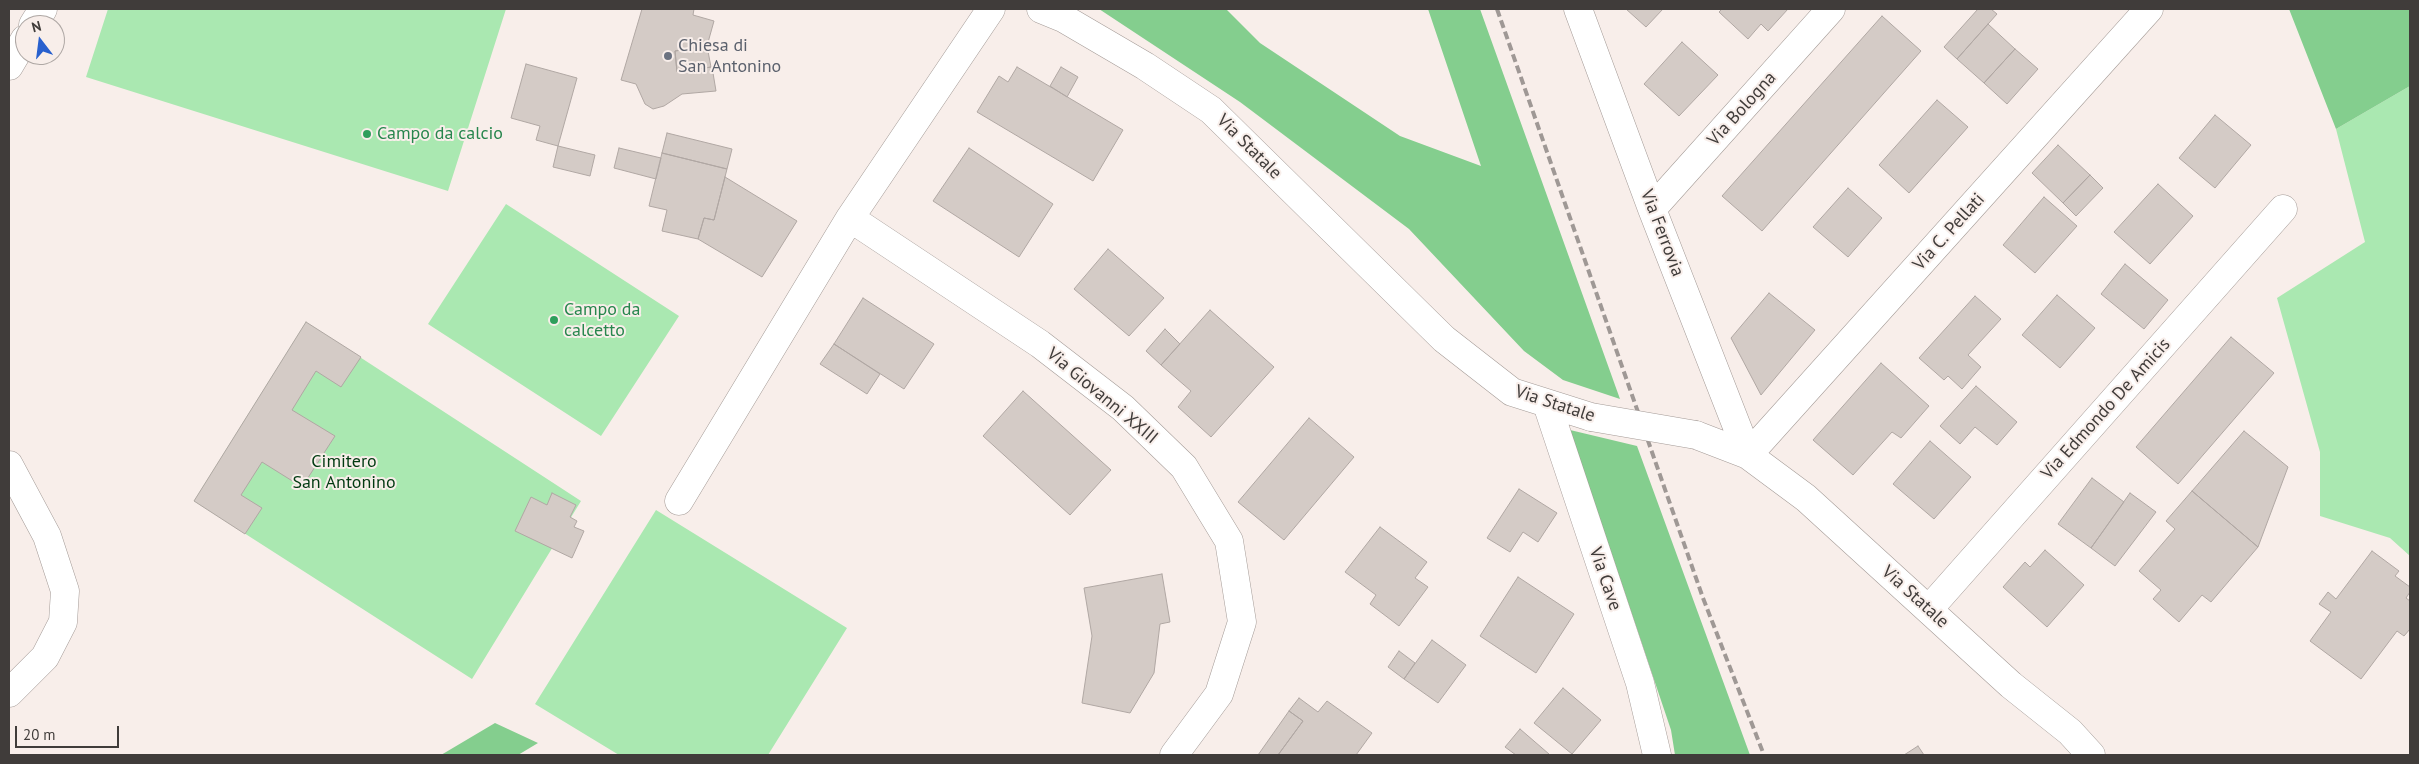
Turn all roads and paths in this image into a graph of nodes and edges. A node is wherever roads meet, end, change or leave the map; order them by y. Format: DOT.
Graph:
graph roads {
  1 [pos="991,9"];
  2 [pos="1040,9"];
  3 [pos="1578,9"];
  4 [pos="1831,9"];
  5 [pos="2149,9"];
  6 [pos="1652,209"];
  7 [pos="2283,209"];
  8 [pos="850,218"];
  9 [pos="1546,404"];
  10 [pos="1748,455"];
  11 [pos="9,464"];
  12 [pos="679,501"];
  13 [pos="1929,609"];
  14 [pos="9,693"];
  15 [pos="1174,755"];
  16 [pos="1657,755"];
  17 [pos="2091,755"];
  1 -- 8 [label="street"];
  2 -- 9 [label="street, Via Statale"];
  3 -- 6 [label="street, Via Ferrovia"];
  4 -- 6 [label="street, Via Bologna"];
  5 -- 10 [label="street, Via C. Pellati"];
  6 -- 10 [label="street, Via Ferrovia"];
  7 -- 13 [label="street, Via Edmondo De Amicis"];
  8 -- 12 [label="street"];
  8 -- 15 [label="street, Via Giovanni XXIII"];
  9 -- 10 [label="street, Via Statale, bridge"];
  9 -- 16 [label="street, Via Cave"];
  10 -- 13 [label="street, Via Statale"];
  11 -- 14 [label="street"];
  13 -- 17 [label="street, Via Statale"];
}
